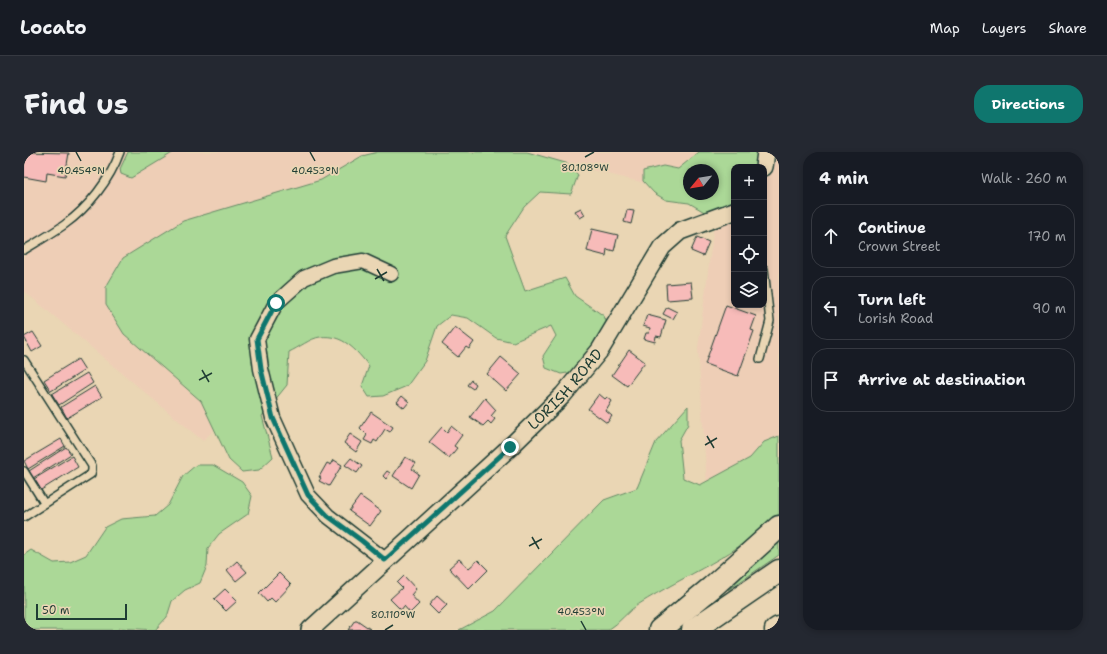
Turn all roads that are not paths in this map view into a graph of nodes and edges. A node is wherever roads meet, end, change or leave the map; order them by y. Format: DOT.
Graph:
graph roads {
  1 [pos="120,152"];
  2 [pos="766,152"];
  3 [pos="764,164"];
  4 [pos="731,212"];
  5 [pos="24,250"];
  6 [pos="764,272"];
  7 [pos="391,274"];
  8 [pos="760,359"];
  9 [pos="24,360"];
  10 [pos="24,471"];
  11 [pos="44,503"];
  12 [pos="24,516"];
  13 [pos="779,528"];
  14 [pos="385,560"];
  15 [pos="779,571"];
  16 [pos="779,628"];
  17 [pos="315,629"];
  18 [pos="660,630"];
  19 [pos="693,630"];
  20 [pos="776,630"];
  1 -- 5 [label="lane"];
  2 -- 3 [label="street"];
  4 -- 14 [label="street, LORISH ROAD"];
  6 -- 8 [label="lane"];
  7 -- 14 [label="street"];
  9 -- 11 [label="lane"];
  10 -- 11 [label="lane"];
  11 -- 12 [label="lane"];
  13 -- 18 [label="highway"];
  14 -- 17 [label="street, LORISH ROAD"];
  15 -- 19 [label="highway"];
  16 -- 20 [label="highway"];
}
